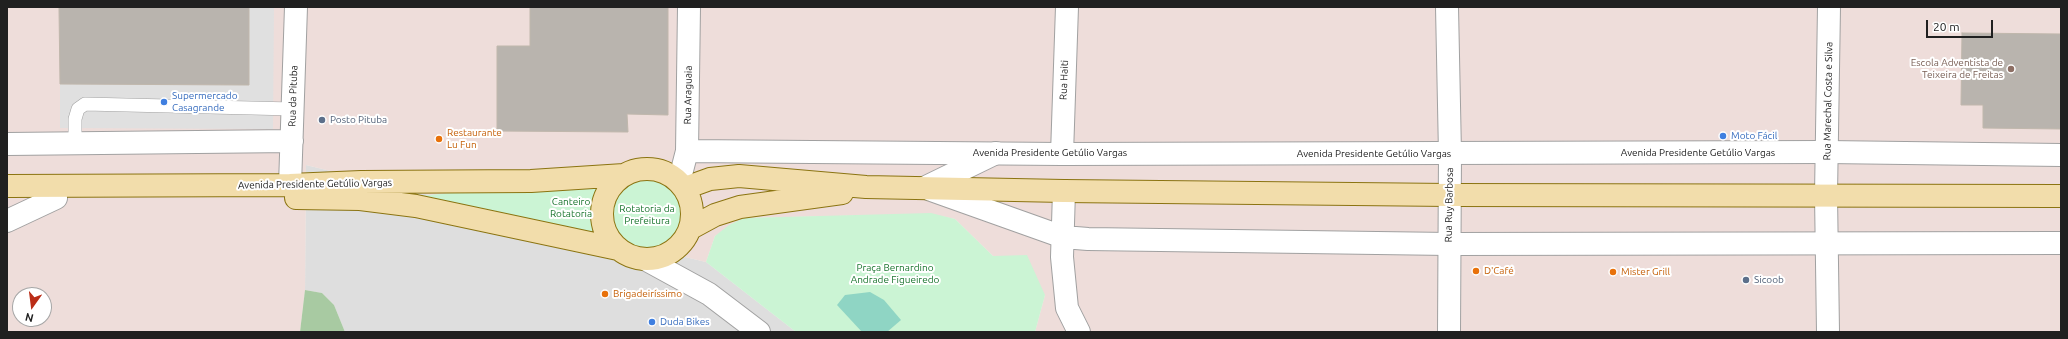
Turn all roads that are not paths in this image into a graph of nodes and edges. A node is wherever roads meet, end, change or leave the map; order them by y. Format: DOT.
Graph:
graph roads {
  1 [pos="296,7"];
  2 [pos="689,7"];
  3 [pos="1066,7"];
  4 [pos="1447,7"];
  5 [pos="1829,7"];
  6 [pos="293,109"];
  7 [pos="292,141"];
  8 [pos="75,142"];
  9 [pos="7,144"];
  10 [pos="687,151"];
  11 [pos="1827,152"];
  12 [pos="996,153"];
  13 [pos="1062,154"];
  14 [pos="1450,154"];
  15 [pos="2061,155"];
  16 [pos="624,175"];
  17 [pos="290,184"];
  18 [pos="682,185"];
  19 [pos="7,186"];
  20 [pos="866,187"];
  21 [pos="924,188"];
  22 [pos="1064,191"];
  23 [pos="1450,195"];
  24 [pos="1826,195"];
  25 [pos="2061,196"];
  26 [pos="56,198"];
  27 [pos="7,199"];
  28 [pos="7,221"];
  29 [pos="691,228"];
  30 [pos="1063,237"];
  31 [pos="2061,243"];
  32 [pos="1449,244"];
  33 [pos="1828,245"];
  34 [pos="618,249"];
  35 [pos="645,259"];
  36 [pos="759,332"];
  37 [pos="1079,332"];
  38 [pos="1449,332"];
  39 [pos="1828,332"];
  1 -- 6 [label="street, Rua da Pituba"];
  2 -- 10 [label="street, Rua Araguaia"];
  3 -- 13 [label="street, Rua Haiti"];
  4 -- 14 [label="street, Rua Ruy Barbosa"];
  5 -- 11 [label="street, Rua Marechal Costa e Silva"];
  6 -- 7 [label="street, Rua da Pituba"];
  6 -- 8 [label="lane"];
  7 -- 8 [label="street"];
  7 -- 17 [label="street, Rua da Pituba"];
  8 -- 9 [label="street"];
  10 -- 12 [label="street, Avenida Presidente Getúlio Vargas"];
  10 -- 18 [label="street, Rua Araguaia"];
  11 -- 14 [label="street, Avenida Presidente Getúlio Vargas"];
  11 -- 15 [label="street, Avenida Presidente Getúlio Vargas"];
  11 -- 24 [label="street, Rua Marechal Costa e Silva"];
  12 -- 13 [label="street, Avenida Presidente Getúlio Vargas"];
  12 -- 21 [label="street"];
  13 -- 14 [label="street, Avenida Presidente Getúlio Vargas"];
  14 -- 23 [label="street, Rua Ruy Barbosa"];
  16 -- 17 [label="main road, Avenida Presidente Getúlio Vargas"];
  16 -- 18 [label="main road"];
  16 -- 34 [label="main road"];
  17 -- 19 [label="main road, Avenida Presidente Getúlio Vargas"];
  18 -- 20 [label="main road"];
  18 -- 29 [label="main road"];
  20 -- 21 [label="main road"];
  20 -- 29 [label="main road"];
  21 -- 22 [label="main road"];
  21 -- 30 [label="street"];
  22 -- 23 [label="main road"];
  22 -- 30 [label="street"];
  23 -- 24 [label="main road"];
  23 -- 32 [label="street, Rua Ruy Barbosa"];
  24 -- 25 [label="main road"];
  24 -- 33 [label="street, Rua Marechal Costa e Silva"];
  26 -- 27 [label="main road, Avenida Presidente Getúlio Vargas"];
  26 -- 28 [label="street, Avenida Presidente Getúlio Vargas"];
  26 -- 34 [label="main road, Avenida Presidente Getúlio Vargas"];
  29 -- 35 [label="main road"];
  30 -- 32 [label="street"];
  30 -- 37 [label="street"];
  31 -- 33 [label="street"];
  32 -- 33 [label="street"];
  32 -- 38 [label="street, Rua Ruy Barbosa"];
  33 -- 39 [label="street"];
  34 -- 35 [label="main road"];
  35 -- 36 [label="street"];
}
